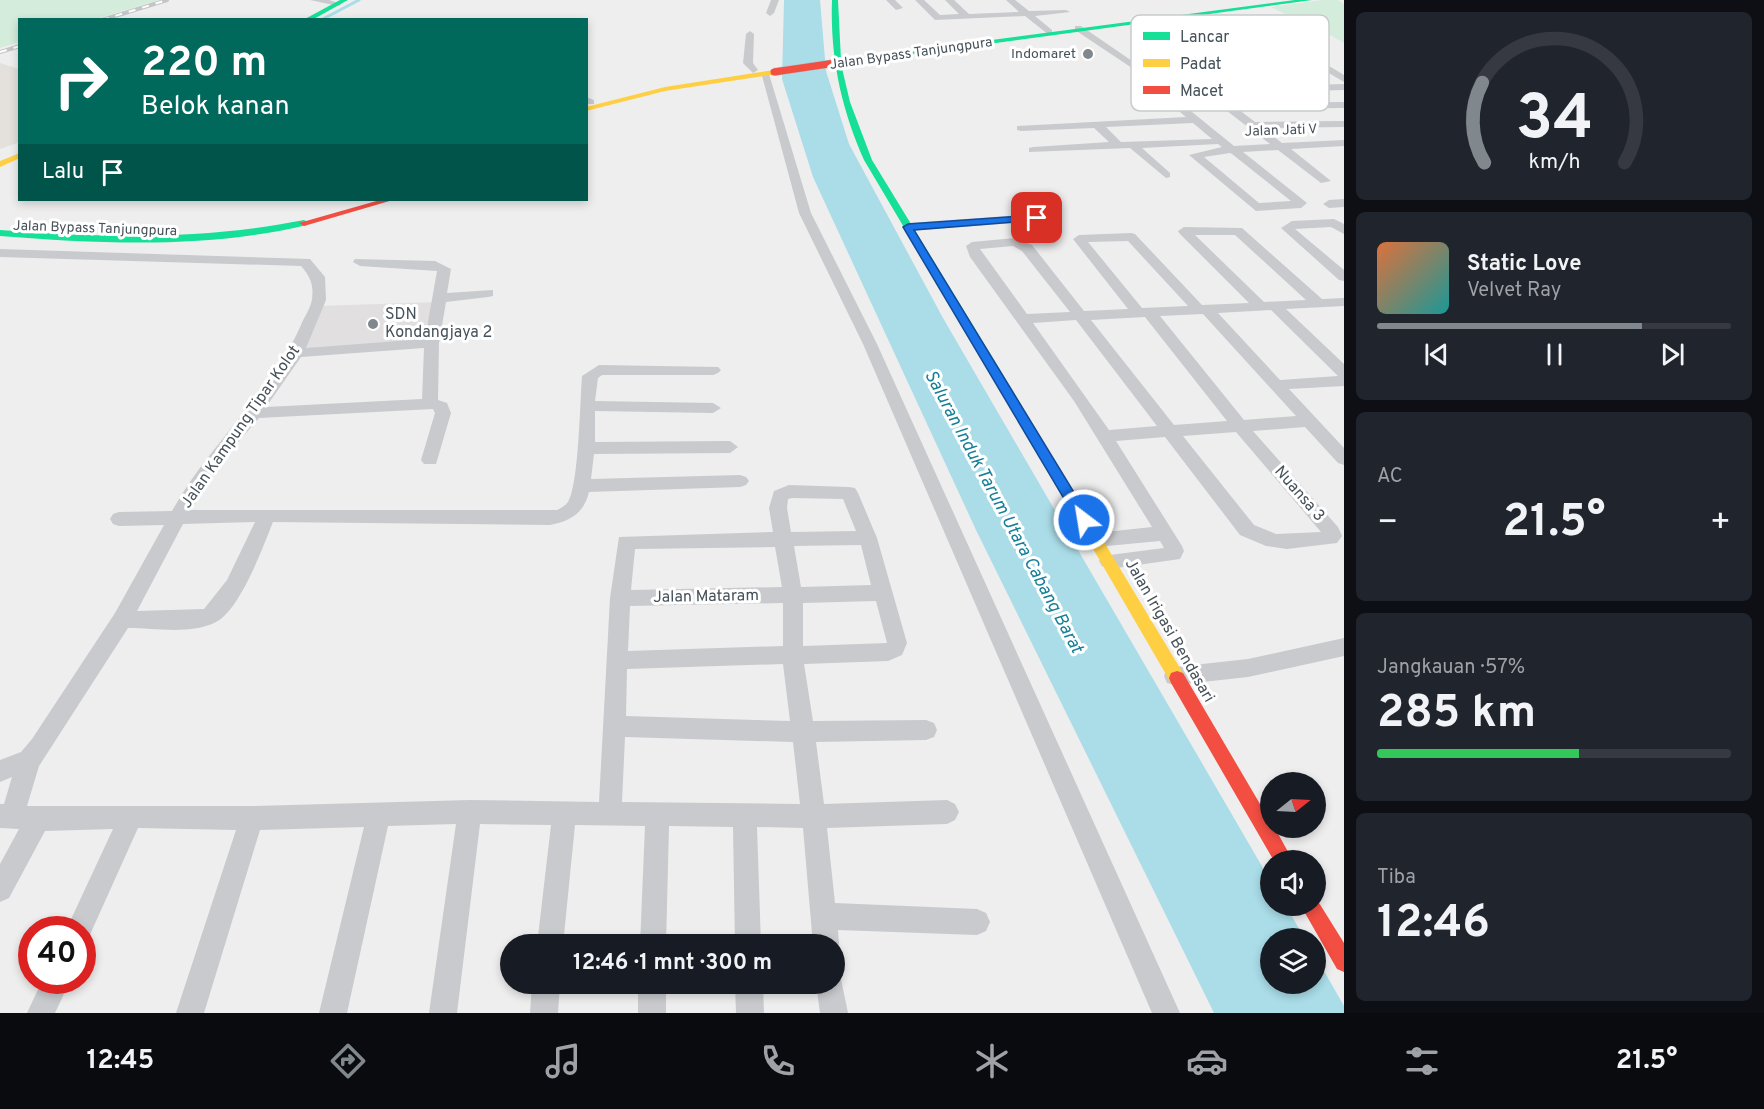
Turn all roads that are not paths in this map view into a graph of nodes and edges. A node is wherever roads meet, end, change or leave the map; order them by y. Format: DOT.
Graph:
graph roads {
  1 [pos="314,0"];
  2 [pos="775,0"];
  3 [pos="835,0"];
  4 [pos="890,0"];
  5 [pos="919,0"];
  6 [pos="949,0"];
  7 [pos="1010,0"];
  8 [pos="1287,0"];
  9 [pos="1309,0"];
  10 [pos="336,1"];
  11 [pos="1045,2"];
  12 [pos="898,8"];
  13 [pos="987,8"];
  14 [pos="770,13"];
  15 [pos="1040,13"];
  16 [pos="1027,14"];
  17 [pos="996,15"];
  18 [pos="1178,15"];
  19 [pos="1189,15"];
  20 [pos="967,17"];
  21 [pos="298,18"];
  22 [pos="309,18"];
  23 [pos="1131,21"];
  24 [pos="1131,22"];
  25 [pos="1069,30"];
  26 [pos="750,34"];
  27 [pos="841,60"];
  28 [pos="1344,64"];
  29 [pos="1329,65"];
  30 [pos="1131,70"];
  31 [pos="1329,70"];
  32 [pos="766,71"];
  33 [pos="1344,79"];
  34 [pos="1344,87"];
  35 [pos="1329,88"];
  36 [pos="588,103"];
  37 [pos="1344,105"];
  38 [pos="1329,106"];
  39 [pos="1329,108"];
  40 [pos="1189,111"];
  41 [pos="1235,111"];
  42 [pos="1344,118"];
  43 [pos="1200,120"];
  44 [pos="1096,124"];
  45 [pos="1344,124"];
  46 [pos="1253,125"];
  47 [pos="1021,128"];
  48 [pos="1118,145"];
  49 [pos="1133,145"];
  50 [pos="1328,146"];
  51 [pos="1344,146"];
  52 [pos="1231,148"];
  53 [pos="1281,148"];
  54 [pos="18,150"];
  55 [pos="1033,150"];
  56 [pos="18,156"];
  57 [pos="0,157"];
  58 [pos="1344,158"];
  59 [pos="0,164"];
  60 [pos="1166,174"];
  61 [pos="1325,181"];
  62 [pos="363,201"];
  63 [pos="384,201"];
  64 [pos="1344,203"];
  65 [pos="1329,204"];
  66 [pos="1037,218"];
  67 [pos="0,224"];
  68 [pos="1341,225"];
  69 [pos="908,227"];
  70 [pos="0,233"];
  71 [pos="0,253"];
  72 [pos="360,262"];
  73 [pos="1344,277"];
  74 [pos="488,293"];
  75 [pos="440,298"];
  76 [pos="1331,303"];
  77 [pos="1269,307"];
  78 [pos="1203,310"];
  79 [pos="1143,312"];
  80 [pos="1344,314"];
  81 [pos="1080,316"];
  82 [pos="1023,319"];
  83 [pos="432,343"];
  84 [pos="296,353"];
  85 [pos="713,370"];
  86 [pos="1344,373"];
  87 [pos="1344,381"];
  88 [pos="1276,386"];
  89 [pos="430,403"];
  90 [pos="587,406"];
  91 [pos="713,408"];
  92 [pos="254,413"];
  93 [pos="1307,421"];
  94 [pos="1240,426"];
  95 [pos="1169,432"];
  96 [pos="1105,436"];
  97 [pos="730,447"];
  98 [pos="586,448"];
  99 [pos="1344,459"];
  100 [pos="430,460"];
  101 [pos="740,481"];
  102 [pos="581,486"];
  103 [pos="267,515"];
  104 [pos="178,517"];
  105 [pos="119,519"];
  106 [pos="1165,533"];
  107 [pos="784,537"];
  108 [pos="868,538"];
  109 [pos="1096,540"];
  110 [pos="1109,561"];
  111 [pos="882,593"];
  112 [pos="793,596"];
  113 [pos="620,598"];
  114 [pos="122,619"];
  115 [pos="1344,647"];
  116 [pos="793,657"];
  117 [pos="619,660"];
  118 [pos="1175,676"];
  119 [pos="615,726"];
  120 [pos="926,730"];
  121 [pos="804,732"];
  122 [pos="29,760"];
  123 [pos="0,771"];
  124 [pos="470,812"];
  125 [pos="564,812"];
  126 [pos="947,812"];
  127 [pos="379,813"];
  128 [pos="610,813"];
  129 [pos="657,815"];
  130 [pos="7,816"];
  131 [pos="131,816"];
  132 [pos="745,816"];
  133 [pos="814,816"];
  134 [pos="252,818"];
  135 [pos="38,819"];
  136 [pos="1278,850"];
  137 [pos="0,889"];
  138 [pos="85,916"];
  139 [pos="822,916"];
  140 [pos="1317,916"];
  141 [pos="977,922"];
  142 [pos="551,934"];
  143 [pos="653,934"];
  144 [pos="748,934"];
  145 [pos="824,934"];
  146 [pos="1344,962"];
  147 [pos="50,994"];
  148 [pos="545,994"];
  149 [pos="652,994"];
  150 [pos="749,994"];
  151 [pos="832,994"];
  152 [pos="41,1013"];
  153 [pos="190,1013"];
  154 [pos="333,1013"];
  155 [pos="443,1013"];
  156 [pos="543,1013"];
  157 [pos="652,1013"];
  158 [pos="750,1013"];
  159 [pos="834,1013"];
  160 [pos="1166,1013"];
  1 -- 10 [label="street"];
  2 -- 14 [label="street"];
  3 -- 69 [label="main road, Jalan Irigasi Bendasari"];
  4 -- 12 [label="street"];
  5 -- 20 [label="street"];
  6 -- 20 [label="street"];
  7 -- 16 [label="street"];
  8 -- 18 [label="main road, Jalan Bypass Tanjungpura"];
  9 -- 19 [label="main road, Jalan Bypass Tanjungpura"];
  10 -- 21 [label="main road"];
  10 -- 22 [label="main road"];
  11 -- 15 [label="street"];
  13 -- 17 [label="street"];
  15 -- 16 [label="street"];
  15 -- 25 [label="street"];
  16 -- 17 [label="street"];
  16 -- 25 [label="street"];
  17 -- 20 [label="street"];
  23 -- 25 [label="main road, Jalan Bypass Tanjungpura"];
  24 -- 25 [label="main road, Jalan Bypass Tanjungpura"];
  25 -- 27 [label="main road, Jalan Bypass Tanjungpura"];
  25 -- 27 [label="main road, Jalan Bypass Tanjungpura"];
  25 -- 30 [label="street"];
  26 -- 32 [label="street"];
  27 -- 32 [label="main road, Jalan Bypass Tanjungpura, bridge"];
  28 -- 29 [label="street"];
  31 -- 33 [label="street"];
  32 -- 36 [label="main road, Jalan Bypass Tanjungpura"];
  32 -- 160 [label="street"];
  34 -- 35 [label="street"];
  37 -- 38 [label="street"];
  39 -- 42 [label="street"];
  40 -- 43 [label="street"];
  41 -- 46 [label="street"];
  43 -- 44 [label="street"];
  43 -- 52 [label="street"];
  43 -- 52 [label="street"];
  44 -- 47 [label="street"];
  44 -- 48 [label="street"];
  45 -- 46 [label="street"];
  46 -- 53 [label="street"];
  48 -- 49 [label="street"];
  48 -- 55 [label="street"];
  49 -- 52 [label="street"];
  49 -- 60 [label="street"];
  50 -- 51 [label="street, Jalan Jati V"];
  50 -- 53 [label="street, Jalan Jati V"];
  50 -- 58 [label="street"];
  52 -- 52 [label="street"];
  52 -- 53 [label="street, Jalan Jati V"];
  53 -- 61 [label="street"];
  54 -- 57 [label="main road"];
  56 -- 59 [label="main road"];
  62 -- 67 [label="main road, Jalan Bypass Tanjungpura"];
  63 -- 70 [label="main road, Jalan Bypass Tanjungpura"];
  64 -- 65 [label="street"];
  66 -- 69 [label="street"];
  68 -- 73 [label="street"];
  69 -- 109 [label="main road, Jalan Irigasi Bendasari"];
  71 -- 84 [label="street, Jalan Kampung Tipar Kolot"];
  72 -- 75 [label="street"];
  74 -- 75 [label="street"];
  75 -- 83 [label="street"];
  76 -- 77 [label="street"];
  76 -- 77 [label="street"];
  76 -- 80 [label="street"];
  77 -- 78 [label="street"];
  77 -- 86 [label="street"];
  78 -- 79 [label="street"];
  78 -- 79 [label="street"];
  78 -- 88 [label="street"];
  79 -- 81 [label="street"];
  79 -- 94 [label="street"];
  81 -- 82 [label="street"];
  81 -- 82 [label="street"];
  81 -- 95 [label="street"];
  82 -- 96 [label="street"];
  83 -- 84 [label="street"];
  83 -- 89 [label="street"];
  84 -- 92 [label="street, Jalan Kampung Tipar Kolot"];
  85 -- 90 [label="street"];
  87 -- 88 [label="street"];
  88 -- 93 [label="street"];
  89 -- 92 [label="street"];
  89 -- 100 [label="street"];
  90 -- 91 [label="street"];
  90 -- 98 [label="street"];
  92 -- 104 [label="street, Jalan Kampung Tipar Kolot"];
  93 -- 94 [label="street"];
  93 -- 99 [label="street"];
  94 -- 95 [label="street"];
  94 -- 95 [label="street, Nuansa 3"];
  95 -- 96 [label="street"];
  96 -- 106 [label="street"];
  97 -- 98 [label="street"];
  98 -- 102 [label="street"];
  101 -- 102 [label="street"];
  102 -- 103 [label="street"];
  103 -- 104 [label="street"];
  103 -- 114 [label="street"];
  104 -- 105 [label="street"];
  104 -- 114 [label="street, Jalan Kampung Tipar Kolot"];
  106 -- 109 [label="street"];
  106 -- 110 [label="street"];
  107 -- 108 [label="street"];
  107 -- 108 [label="street"];
  107 -- 112 [label="street"];
  107 -- 113 [label="street"];
  108 -- 111 [label="street"];
  109 -- 110 [label="main road, Jalan Irigasi Bendasari"];
  110 -- 118 [label="main road, Jalan Irigasi Bendasari"];
  111 -- 112 [label="street, Jalan Mataram"];
  111 -- 116 [label="street"];
  112 -- 113 [label="street, Jalan Mataram"];
  112 -- 116 [label="street"];
  113 -- 117 [label="street"];
  114 -- 122 [label="street, Jalan Kampung Tipar Kolot"];
  115 -- 118 [label="street"];
  116 -- 117 [label="street"];
  116 -- 121 [label="street"];
  117 -- 119 [label="street"];
  118 -- 136 [label="main road, Jalan Irigasi Bendasari"];
  119 -- 121 [label="street"];
  119 -- 128 [label="street"];
  120 -- 121 [label="street"];
  121 -- 133 [label="street"];
  122 -- 123 [label="street"];
  122 -- 130 [label="street"];
  124 -- 125 [label="street"];
  124 -- 127 [label="street"];
  124 -- 155 [label="street"];
  125 -- 128 [label="street"];
  125 -- 142 [label="street"];
  126 -- 133 [label="street"];
  127 -- 134 [label="street"];
  127 -- 154 [label="street"];
  128 -- 129 [label="street"];
  129 -- 132 [label="street"];
  129 -- 143 [label="street"];
  130 -- 135 [label="street"];
  131 -- 134 [label="street"];
  131 -- 135 [label="street"];
  131 -- 138 [label="street"];
  132 -- 133 [label="street"];
  132 -- 144 [label="street"];
  133 -- 139 [label="street"];
  134 -- 153 [label="street"];
  135 -- 137 [label="street"];
  139 -- 141 [label="street"];
  139 -- 145 [label="street"];
  140 -- 146 [label="main road"];
  147 -- 152 [label="street"];
  148 -- 156 [label="street"];
  149 -- 157 [label="street"];
  150 -- 158 [label="street"];
  151 -- 159 [label="street"];
}
